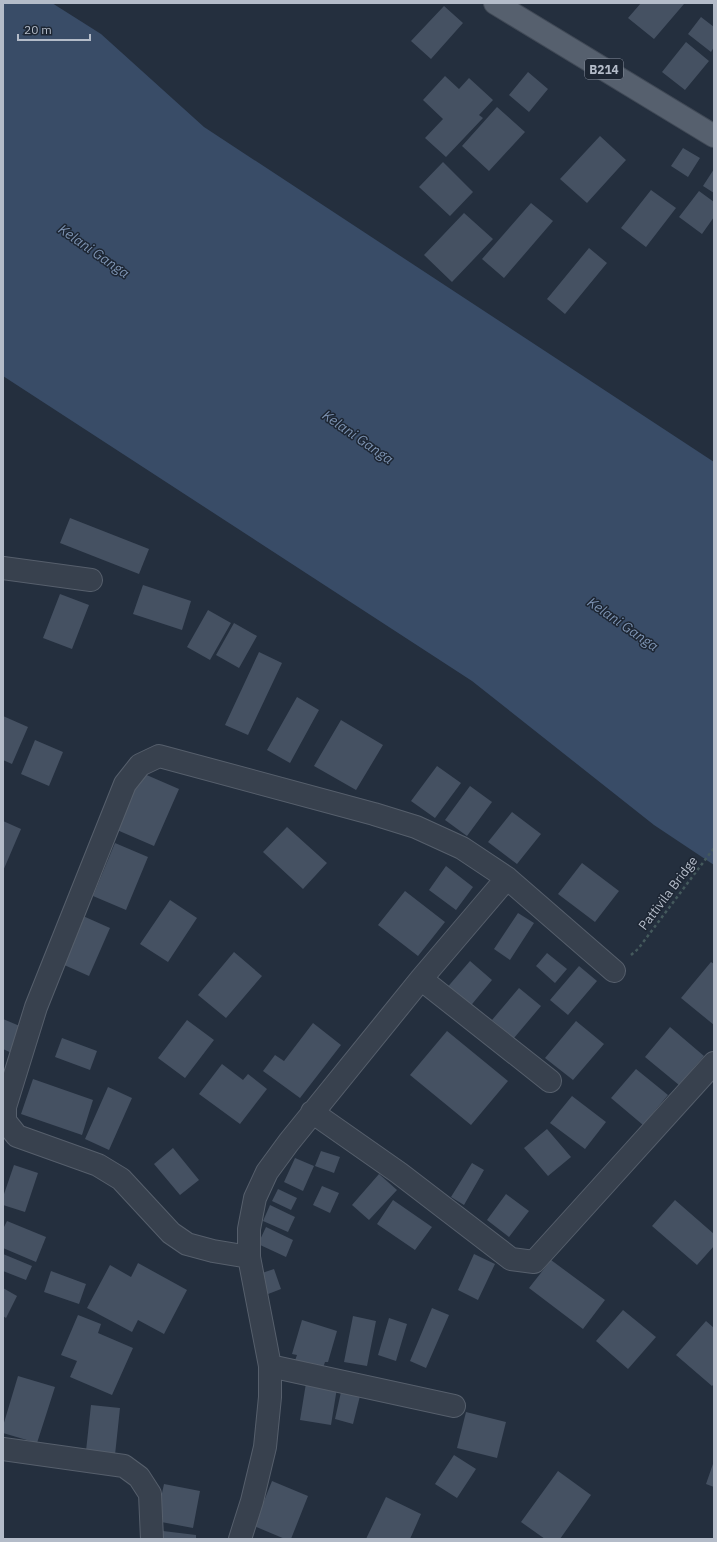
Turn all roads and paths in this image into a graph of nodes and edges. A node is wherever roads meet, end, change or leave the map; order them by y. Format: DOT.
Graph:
graph roads {
  1 [pos="495,3"];
  2 [pos="714,136"];
  3 [pos="3,568"];
  4 [pos="91,580"];
  5 [pos="714,848"];
  6 [pos="507,878"];
  7 [pos="638,949"];
  8 [pos="614,971"];
  9 [pos="421,978"];
  10 [pos="714,1063"];
  11 [pos="550,1081"];
  12 [pos="312,1112"];
  13 [pos="249,1256"];
  14 [pos="270,1366"];
  15 [pos="454,1406"];
  16 [pos="3,1449"];
  17 [pos="152,1539"];
  18 [pos="240,1539"];
  1 -- 2 [label="main road, B214"];
  3 -- 4 [label="street"];
  5 -- 7 [label="path, Pattivila Bridge"];
  6 -- 8 [label="street"];
  6 -- 9 [label="street"];
  6 -- 13 [label="street"];
  9 -- 11 [label="street"];
  9 -- 12 [label="street"];
  10 -- 12 [label="street"];
  12 -- 13 [label="street"];
  13 -- 14 [label="street"];
  14 -- 15 [label="street"];
  14 -- 18 [label="street"];
  16 -- 17 [label="street"];
}
